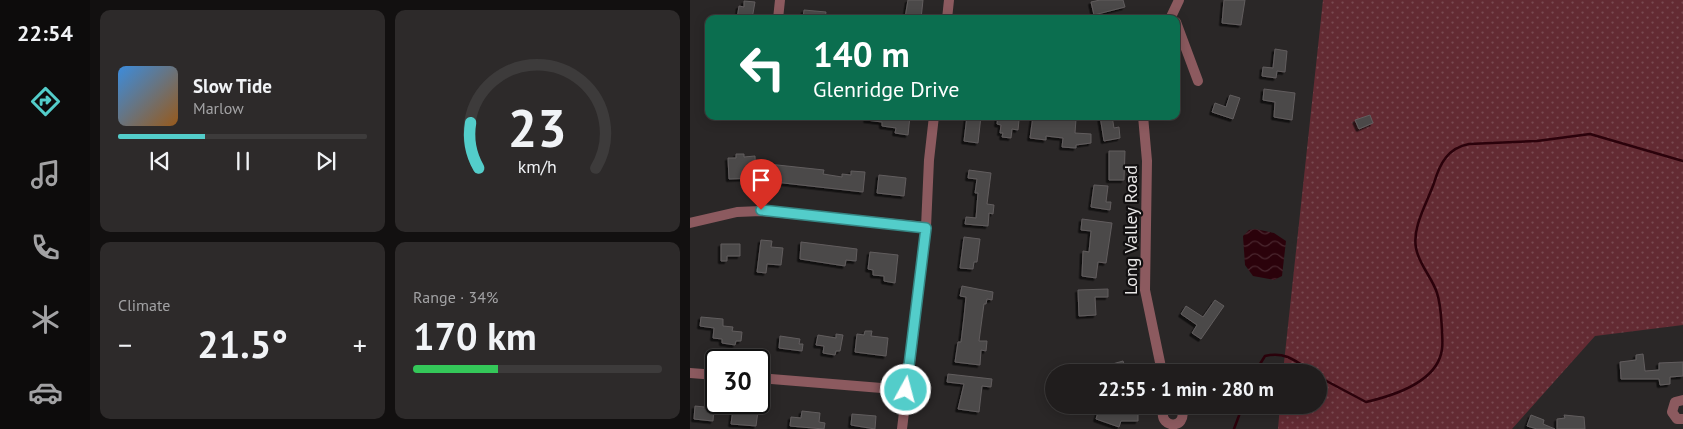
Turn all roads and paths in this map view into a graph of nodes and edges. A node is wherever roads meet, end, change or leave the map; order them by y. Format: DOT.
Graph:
graph roads {
  1 [pos="780,0"];
  2 [pos="949,0"];
  3 [pos="1179,0"];
  4 [pos="778,15"];
  5 [pos="947,15"];
  6 [pos="1175,15"];
  7 [pos="1180,34"];
  8 [pos="1198,81"];
  9 [pos="934,120"];
  10 [pos="1143,120"];
  11 [pos="690,223"];
  12 [pos="926,228"];
  13 [pos="1160,364"];
  14 [pos="690,373"];
  15 [pos="705,374"];
  16 [pos="770,379"];
  17 [pos="906,390"];
  18 [pos="1683,400"];
  19 [pos="1163,414"];
  20 [pos="1183,414"];
  21 [pos="1681,423"];
  22 [pos="902,429"];
  1 -- 4 [label="street"];
  2 -- 5 [label="street"];
  3 -- 6 [label="street"];
  7 -- 8 [label="street"];
  9 -- 12 [label="street"];
  10 -- 13 [label="street, Long Valley Road"];
  11 -- 12 [label="street"];
  12 -- 17 [label="street"];
  14 -- 15 [label="street"];
  16 -- 17 [label="street"];
  17 -- 22 [label="street"];
  18 -- 21 [label="street"];
  19 -- 20 [label="street"];
}
